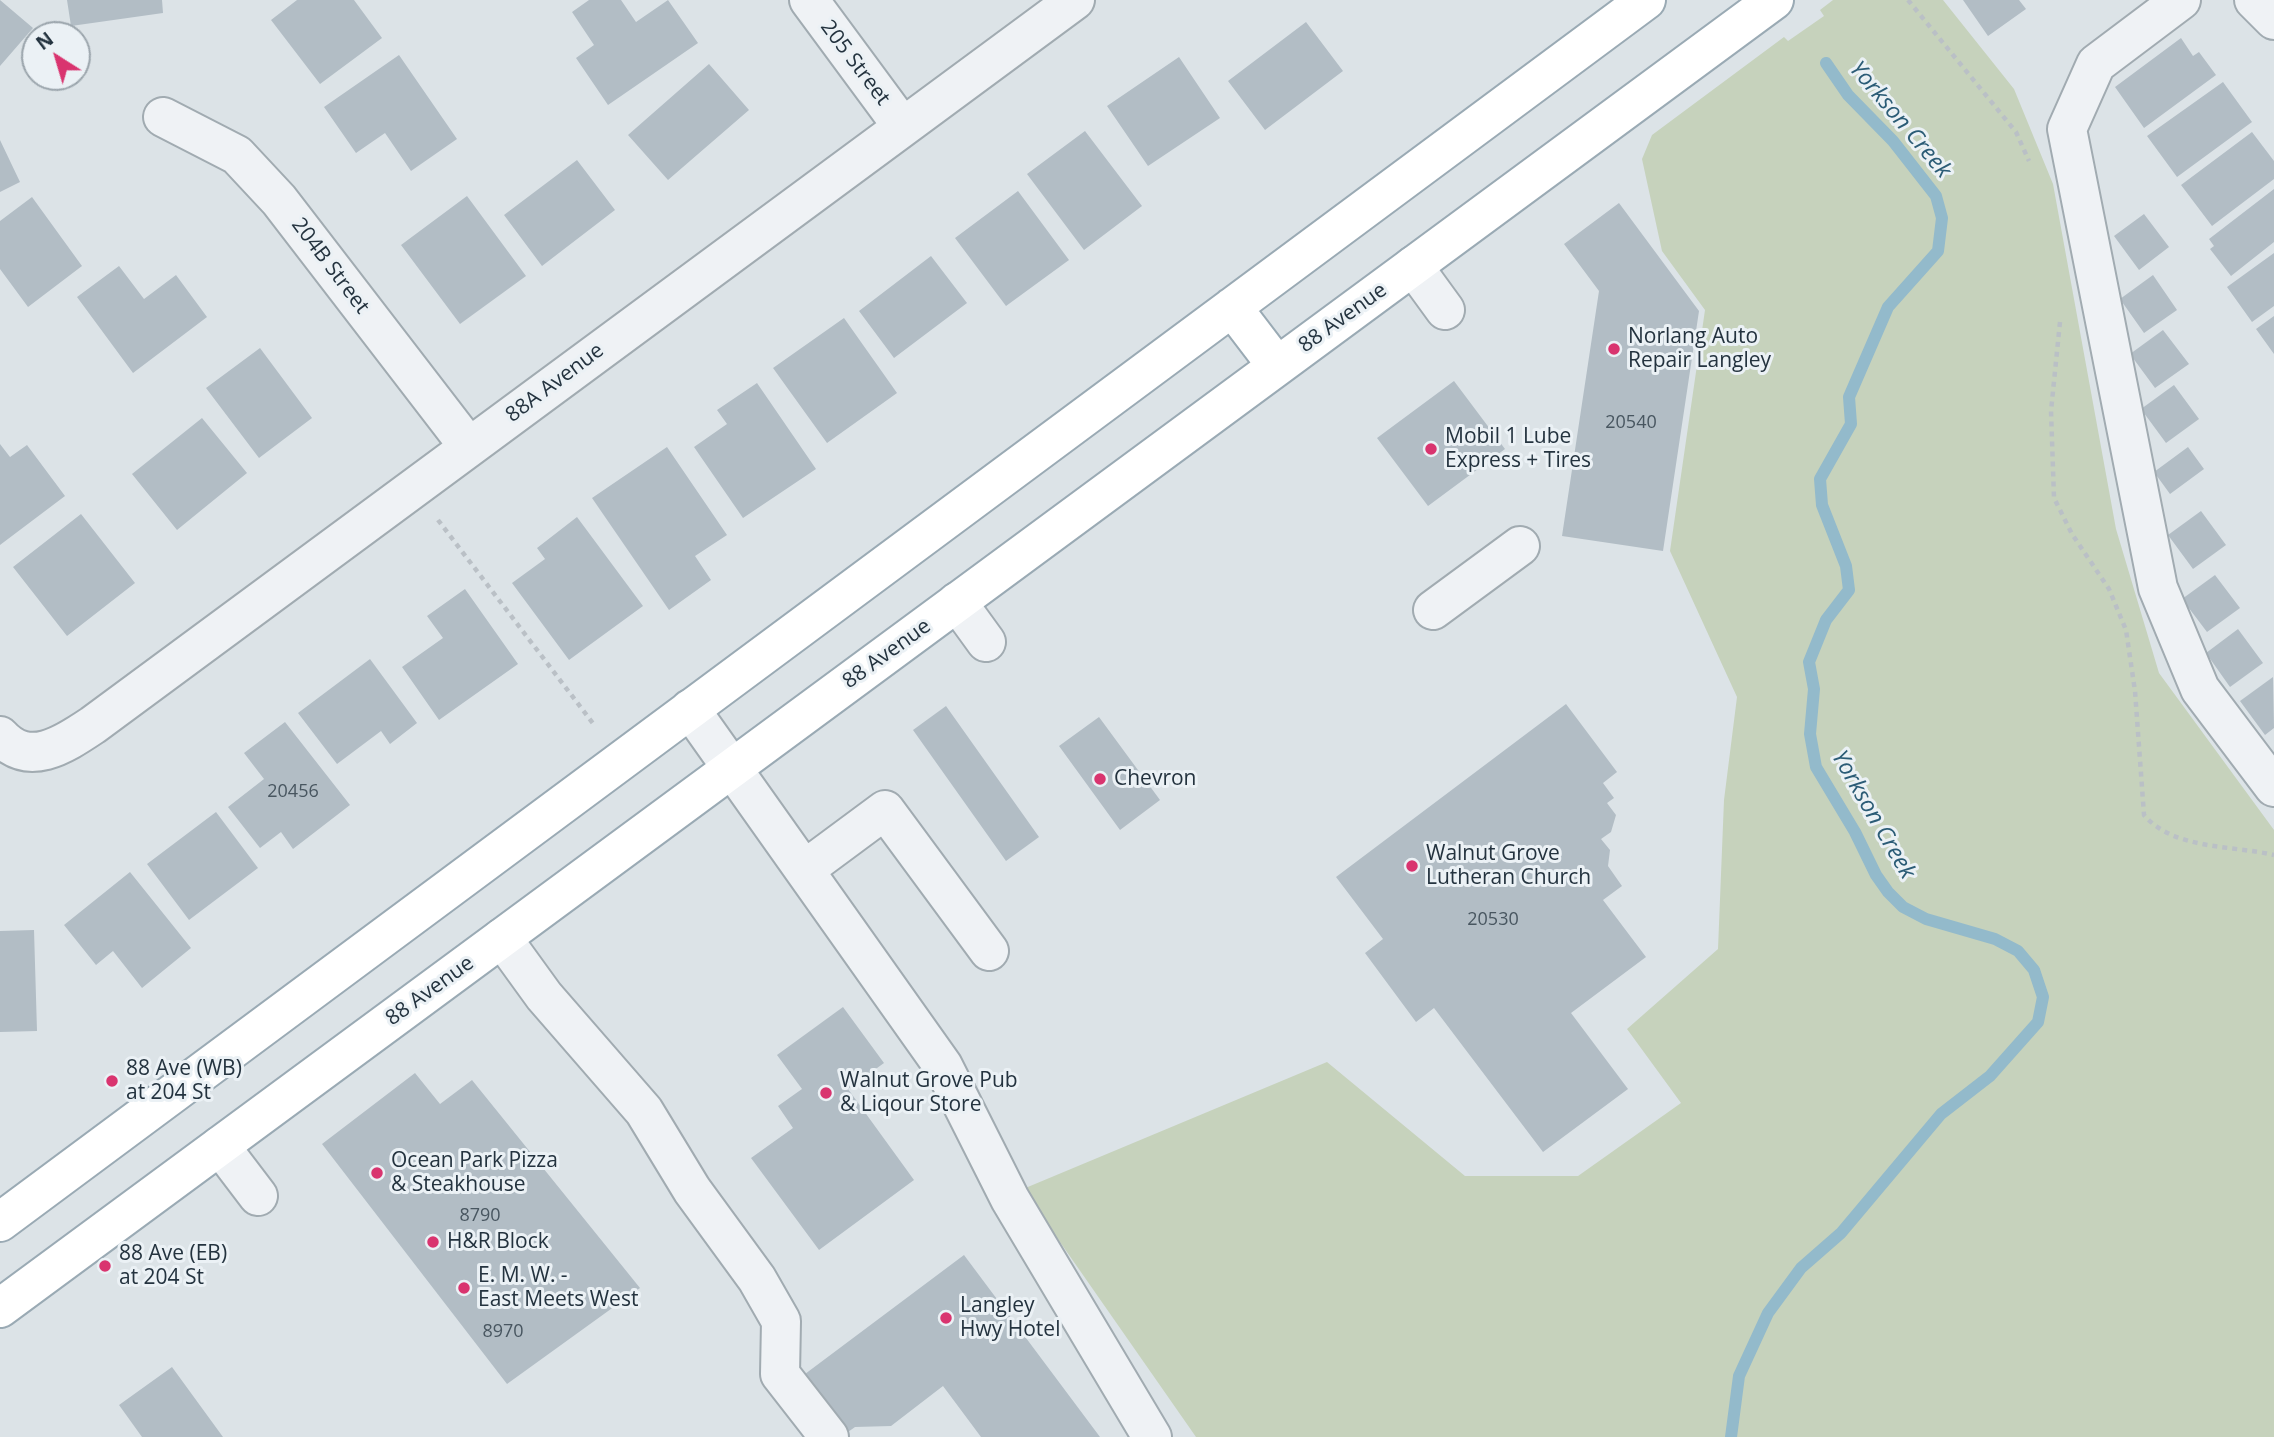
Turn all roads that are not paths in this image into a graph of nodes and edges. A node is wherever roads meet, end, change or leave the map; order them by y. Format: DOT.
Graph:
graph roads {
  1 [pos="809,0"];
  2 [pos="1075,0"];
  3 [pos="1646,0"];
  4 [pos="1774,0"];
  5 [pos="2181,0"];
  6 [pos="2254,0"];
  7 [pos="2274,20"];
  8 [pos="163,117"];
  9 [pos="902,126"];
  10 [pos="1413,266"];
  11 [pos="1232,307"];
  12 [pos="1446,310"];
  13 [pos="1277,366"];
  14 [pos="469,447"];
  15 [pos="1520,546"];
  16 [pos="957,602"];
  17 [pos="1433,610"];
  18 [pos="986,642"];
  19 [pos="690,709"];
  20 [pos="14,745"];
  21 [pos="732,768"];
  22 [pos="2274,787"];
  23 [pos="804,870"];
  24 [pos="502,938"];
  25 [pos="989,951"];
  26 [pos="220,1146"];
  27 [pos="258,1196"];
  28 [pos="0,1222"];
  29 [pos="0,1308"];
  30 [pos="828,1437"];
  31 [pos="1152,1437"];
  1 -- 9 [label="street, 205 Street"];
  2 -- 9 [label="street, 88A Avenue"];
  3 -- 11 [label="main road"];
  4 -- 10 [label="main road, 88 Avenue"];
  5 -- 22 [label="street"];
  6 -- 7 [label="street"];
  8 -- 14 [label="street, 204B Street"];
  9 -- 14 [label="street, 88A Avenue"];
  10 -- 12 [label="street"];
  10 -- 13 [label="main road, 88 Avenue"];
  11 -- 13 [label="main road"];
  11 -- 19 [label="main road"];
  13 -- 16 [label="main road, 88 Avenue"];
  14 -- 20 [label="street, 88A Avenue"];
  15 -- 17 [label="street"];
  16 -- 18 [label="street"];
  16 -- 21 [label="main road, 88 Avenue"];
  19 -- 21 [label="street"];
  19 -- 28 [label="main road"];
  21 -- 23 [label="street"];
  21 -- 24 [label="main road, 88 Avenue"];
  23 -- 25 [label="street"];
  23 -- 31 [label="street"];
  24 -- 26 [label="main road, 88 Avenue"];
  24 -- 30 [label="street"];
  26 -- 27 [label="street"];
  26 -- 29 [label="main road, 88 Avenue"];
}
